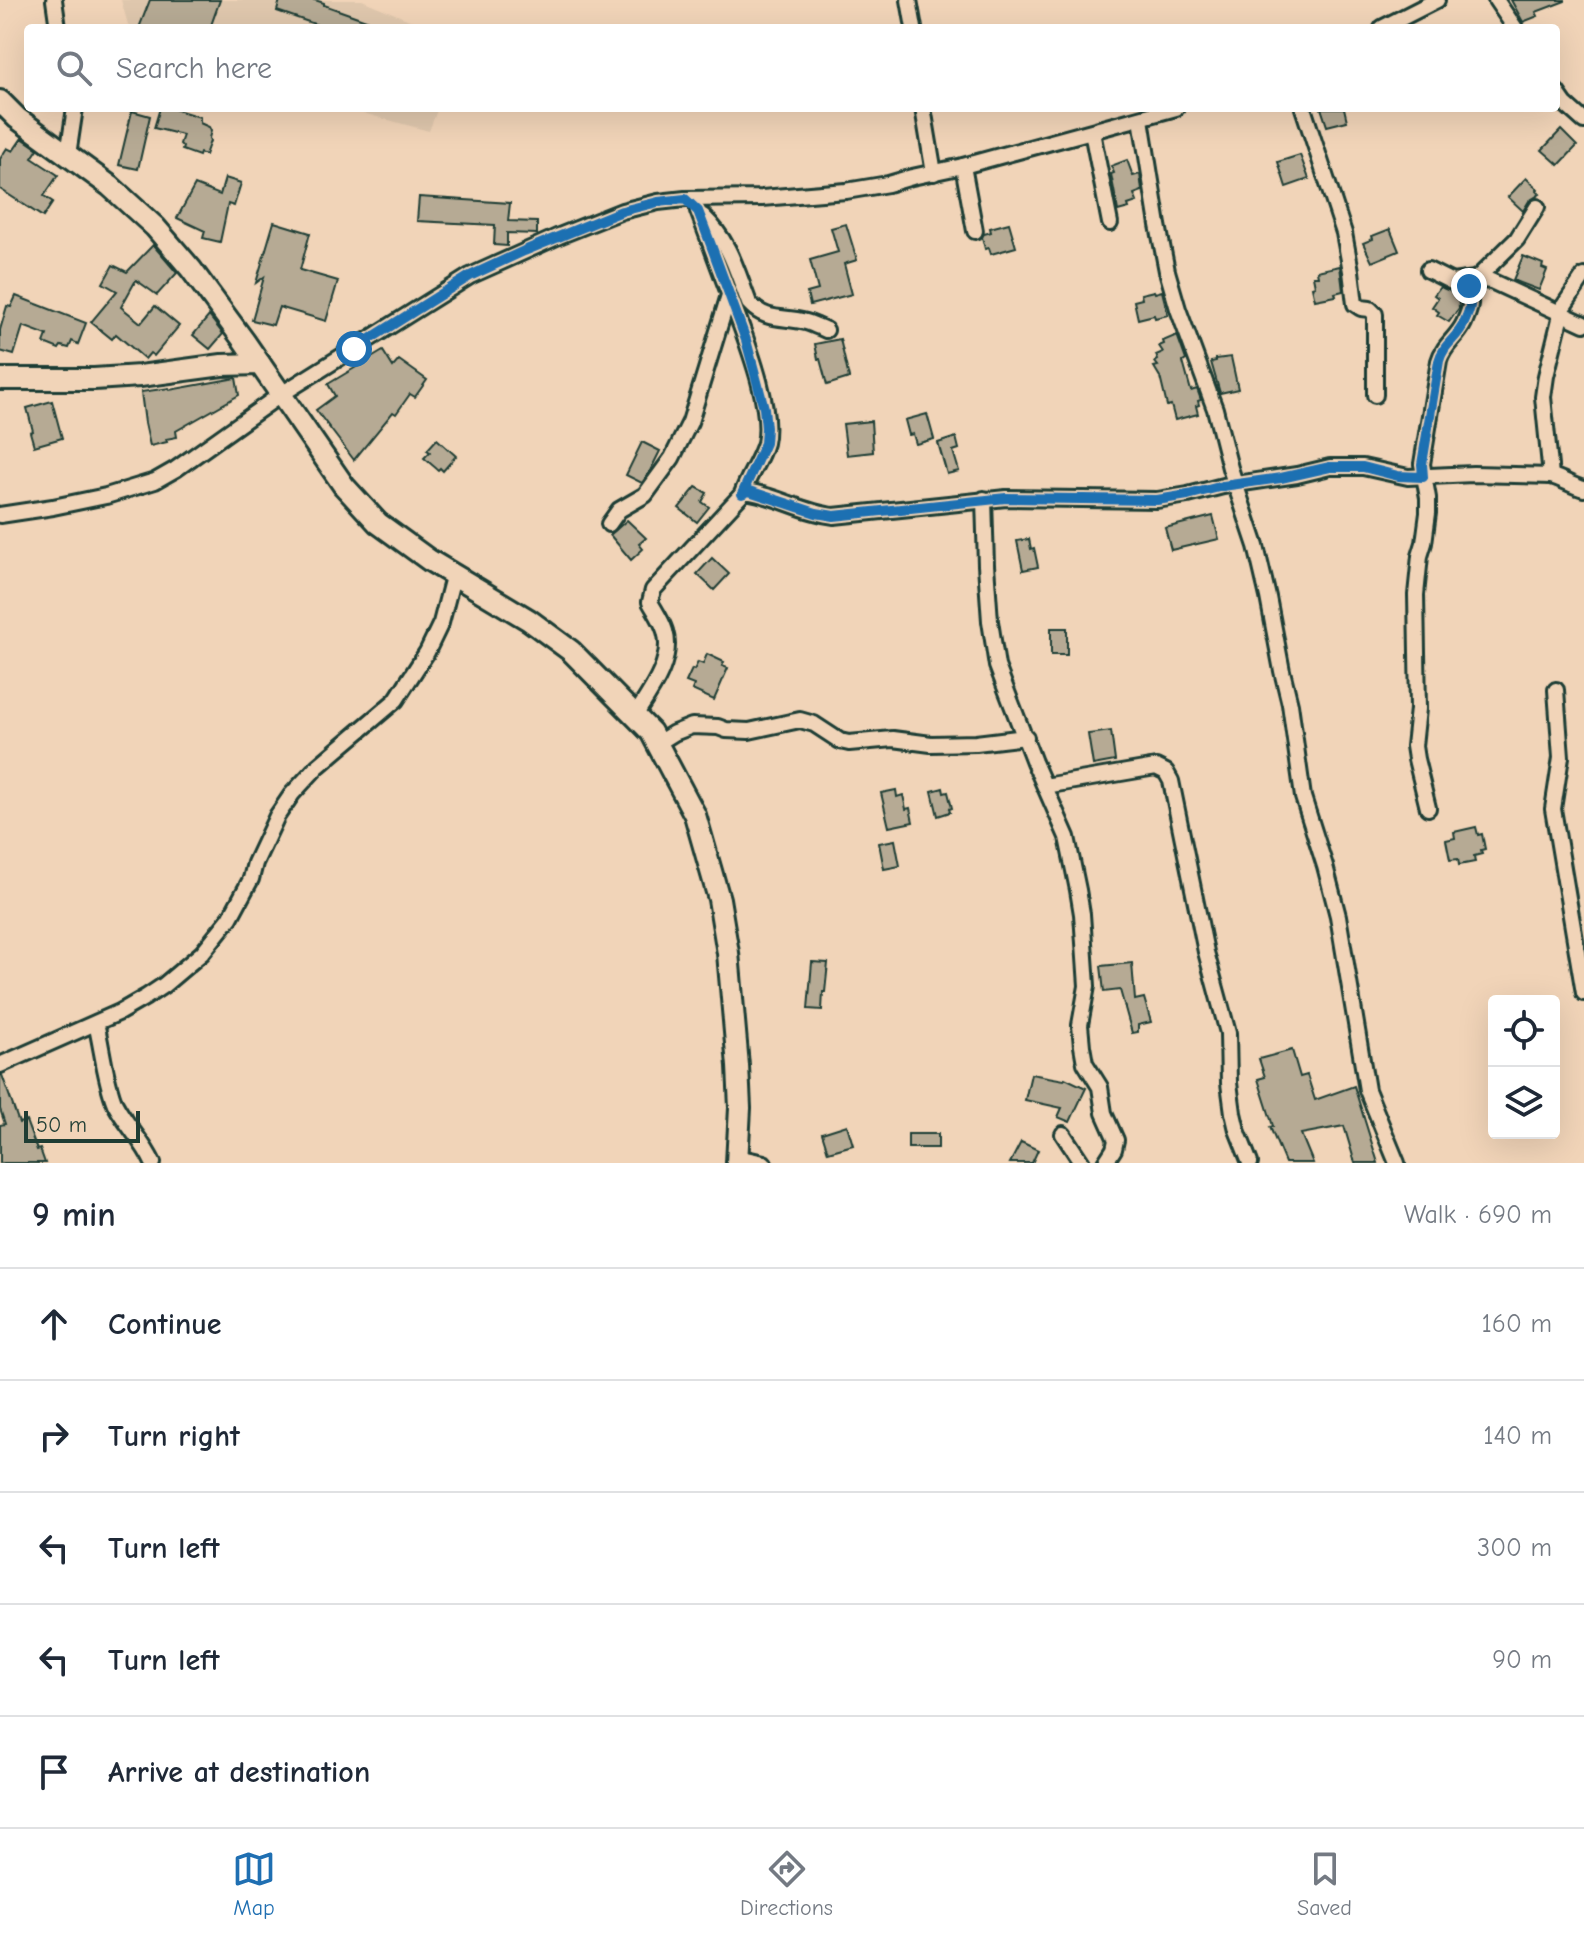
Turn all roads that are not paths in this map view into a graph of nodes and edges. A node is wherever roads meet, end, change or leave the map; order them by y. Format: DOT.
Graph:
graph roads {
  1 [pos="54,0"];
  2 [pos="909,0"];
  3 [pos="1437,0"];
  4 [pos="1496,0"];
  5 [pos="57,24"];
  6 [pos="913,24"];
  7 [pos="1390,24"];
  8 [pos="1512,24"];
  9 [pos="1560,97"];
  10 [pos="0,101"];
  11 [pos="74,112"];
  12 [pos="924,112"];
  13 [pos="1163,112"];
  14 [pos="1304,112"];
  15 [pos="1141,119"];
  16 [pos="1584,121"];
  17 [pos="1092,132"];
  18 [pos="68,155"];
  19 [pos="963,166"];
  20 [pos="934,173"];
  21 [pos="685,199"];
  22 [pos="1537,207"];
  23 [pos="698,211"];
  24 [pos="1110,223"];
  25 [pos="975,231"];
  26 [pos="1428,270"];
  27 [pos="1584,276"];
  28 [pos="1475,279"];
  29 [pos="729,295"];
  30 [pos="1561,314"];
  31 [pos="1584,324"];
  32 [pos="826,330"];
  33 [pos="260,364"];
  34 [pos="0,379"];
  35 [pos="280,395"];
  36 [pos="1375,395"];
  37 [pos="1551,476"];
  38 [pos="1423,477"];
  39 [pos="1235,484"];
  40 [pos="1584,489"];
  41 [pos="742,494"];
  42 [pos="984,499"];
  43 [pos="0,515"];
  44 [pos="609,524"];
  45 [pos="454,573"];
  46 [pos="1556,690"];
  47 [pos="636,714"];
  48 [pos="1026,737"];
  49 [pos="658,743"];
  50 [pos="1045,786"];
  51 [pos="1428,808"];
  52 [pos="1584,993"];
  53 [pos="96,1023"];
  54 [pos="0,1065"];
  55 [pos="1063,1134"];
  56 [pos="737,1160"];
  57 [pos="153,1163"];
  58 [pos="764,1163"];
  59 [pos="1082,1163"];
  60 [pos="1105,1163"];
  61 [pos="1250,1163"];
  62 [pos="1397,1163"];
  1 -- 5 [label="street"];
  2 -- 6 [label="street"];
  3 -- 7 [label="street"];
  4 -- 8 [label="street"];
  9 -- 16 [label="street"];
  10 -- 18 [label="street"];
  11 -- 18 [label="street"];
  12 -- 20 [label="street"];
  13 -- 15 [label="street"];
  14 -- 36 [label="street"];
  15 -- 17 [label="street"];
  15 -- 39 [label="street"];
  17 -- 19 [label="street"];
  17 -- 24 [label="street"];
  18 -- 33 [label="street"];
  19 -- 20 [label="street"];
  19 -- 25 [label="street"];
  20 -- 21 [label="street"];
  21 -- 23 [label="street"];
  21 -- 35 [label="street"];
  22 -- 28 [label="street"];
  23 -- 29 [label="street"];
  23 -- 32 [label="street"];
  26 -- 28 [label="street"];
  27 -- 30 [label="street"];
  28 -- 30 [label="street"];
  28 -- 38 [label="street"];
  29 -- 41 [label="street"];
  29 -- 44 [label="street"];
  30 -- 31 [label="street"];
  30 -- 37 [label="street"];
  33 -- 34 [label="street"];
  33 -- 35 [label="street"];
  35 -- 43 [label="street"];
  35 -- 45 [label="street"];
  37 -- 38 [label="street"];
  37 -- 40 [label="street"];
  38 -- 39 [label="street"];
  38 -- 51 [label="street"];
  39 -- 42 [label="street"];
  39 -- 62 [label="street"];
  41 -- 42 [label="street"];
  41 -- 47 [label="street"];
  42 -- 48 [label="street"];
  45 -- 47 [label="street"];
  45 -- 53 [label="street"];
  46 -- 52 [label="street"];
  47 -- 49 [label="street"];
  48 -- 49 [label="street"];
  48 -- 50 [label="street"];
  49 -- 56 [label="street"];
  50 -- 60 [label="street"];
  50 -- 61 [label="street"];
  53 -- 54 [label="street"];
  53 -- 57 [label="street"];
  55 -- 59 [label="street"];
  56 -- 58 [label="street"];
}
